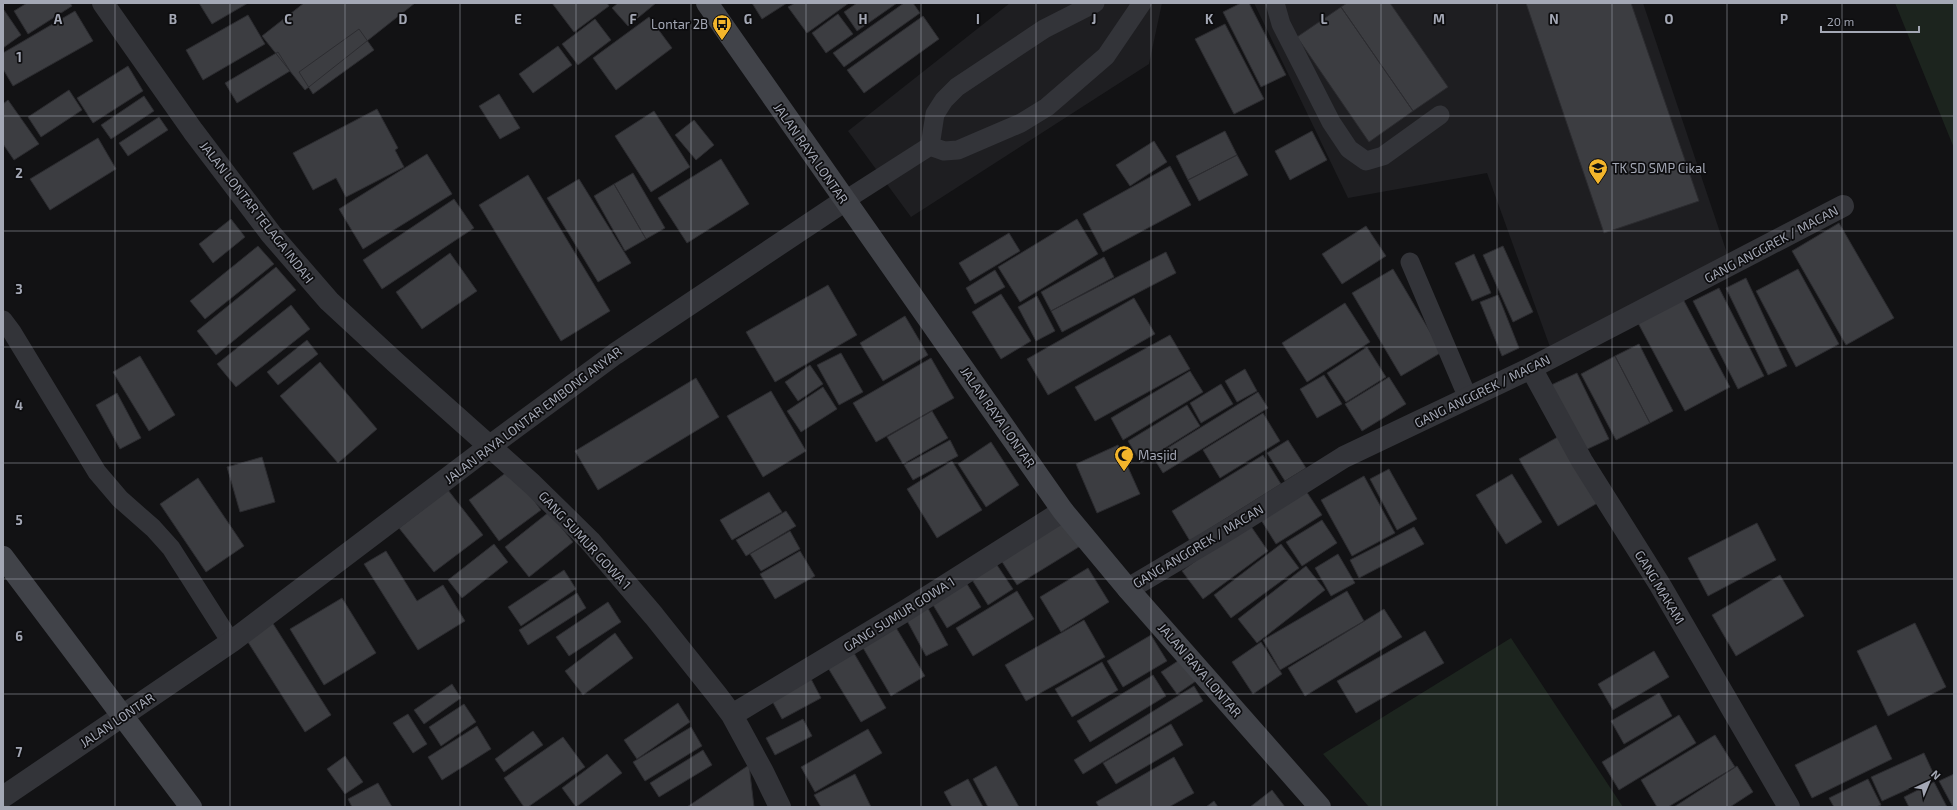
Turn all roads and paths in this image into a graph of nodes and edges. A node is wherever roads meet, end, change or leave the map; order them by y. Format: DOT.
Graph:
graph roads {
  1 [pos="707,3"];
  2 [pos="1095,3"];
  3 [pos="1142,3"];
  4 [pos="1275,3"];
  5 [pos="111,6"];
  6 [pos="1440,115"];
  7 [pos="930,146"];
  8 [pos="844,201"];
  9 [pos="1843,206"];
  10 [pos="1410,262"];
  11 [pos="3,320"];
  12 [pos="1531,368"];
  13 [pos="1468,398"];
  14 [pos="490,446"];
  15 [pos="1063,511"];
  16 [pos="3,557"];
  17 [pos="1128,589"];
  18 [pos="232,642"];
  19 [pos="732,715"];
  20 [pos="123,716"];
  21 [pos="3,797"];
  22 [pos="191,807"];
  23 [pos="780,807"];
  24 [pos="1320,807"];
  25 [pos="1789,807"];
  1 -- 8 [label="street, JALAN RAYA LONTAR"];
  2 -- 7 [label="lane"];
  3 -- 7 [label="lane"];
  4 -- 6 [label="lane"];
  5 -- 14 [label="street, JALAN LONTAR TELAGA INDAH"];
  7 -- 8 [label="lane"];
  8 -- 14 [label="street, JALAN RAYA LONTAR EMBONG ANYAR"];
  8 -- 15 [label="street, JALAN RAYA LONTAR"];
  9 -- 12 [label="street, GANG ANGGREK / MACAN"];
  10 -- 13 [label="lane"];
  11 -- 18 [label="lane"];
  12 -- 13 [label="street, GANG ANGGREK / MACAN"];
  12 -- 25 [label="street, GANG MAKAM"];
  13 -- 17 [label="street, GANG ANGGREK / MACAN"];
  14 -- 18 [label="street, JALAN RAYA LONTAR EMBONG ANYAR"];
  14 -- 19 [label="street, GANG SUMUR GOWA 1"];
  15 -- 17 [label="street, JALAN RAYA LONTAR"];
  15 -- 19 [label="street, GANG SUMUR GOWA 1"];
  16 -- 20 [label="street"];
  17 -- 24 [label="street, JALAN RAYA LONTAR"];
  18 -- 20 [label="street, JALAN LONTAR"];
  19 -- 23 [label="street, GANG SUMUR GOWA 1"];
  20 -- 21 [label="street, JALAN LONTAR"];
  20 -- 22 [label="street"];
}
